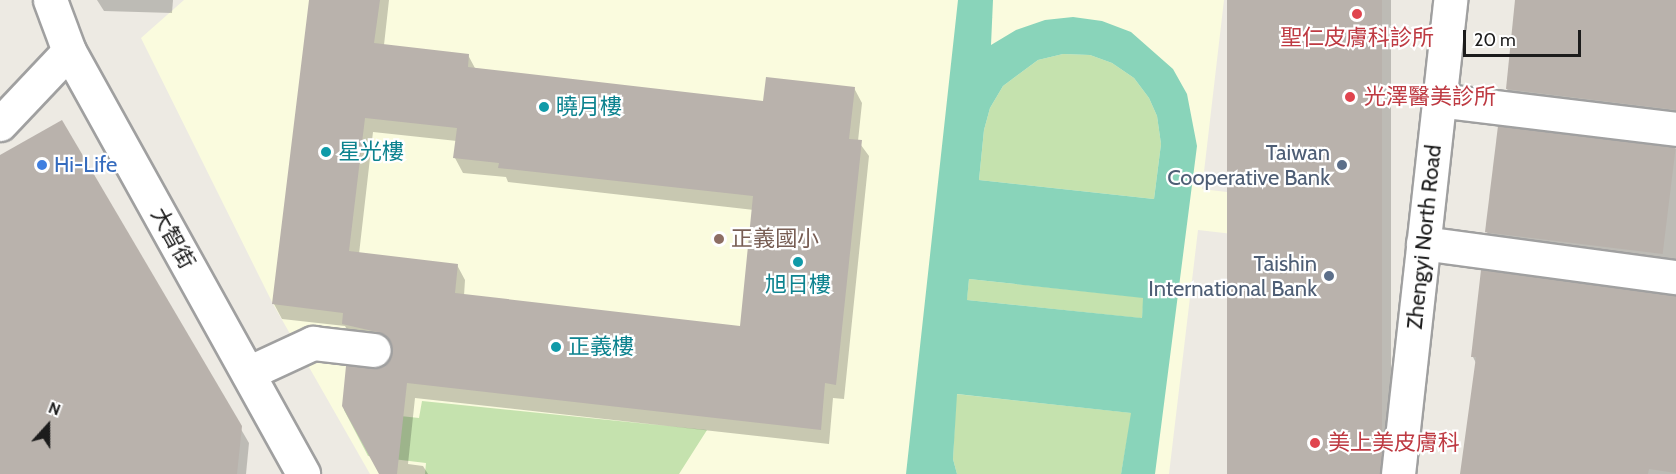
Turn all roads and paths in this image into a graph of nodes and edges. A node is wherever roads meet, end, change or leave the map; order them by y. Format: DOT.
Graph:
graph roads {
  1 [pos="50,0"];
  2 [pos="1450,0"];
  3 [pos="69,51"];
  4 [pos="1438,100"];
  5 [pos="0,124"];
  6 [pos="1676,129"];
  7 [pos="1423,243"];
  8 [pos="1676,277"];
  9 [pos="374,351"];
  10 [pos="248,373"];
  11 [pos="303,474"];
  12 [pos="1398,474"];
  1 -- 3 [label="street, 大智街"];
  2 -- 4 [label="street, Zhengyi North Road"];
  3 -- 5 [label="street"];
  3 -- 10 [label="street, 大智街"];
  4 -- 6 [label="street"];
  4 -- 7 [label="street, Zhengyi North Road"];
  7 -- 8 [label="street"];
  7 -- 12 [label="street, Zhengyi North Road"];
  9 -- 10 [label="street"];
  10 -- 11 [label="street, 大智街"];
}
